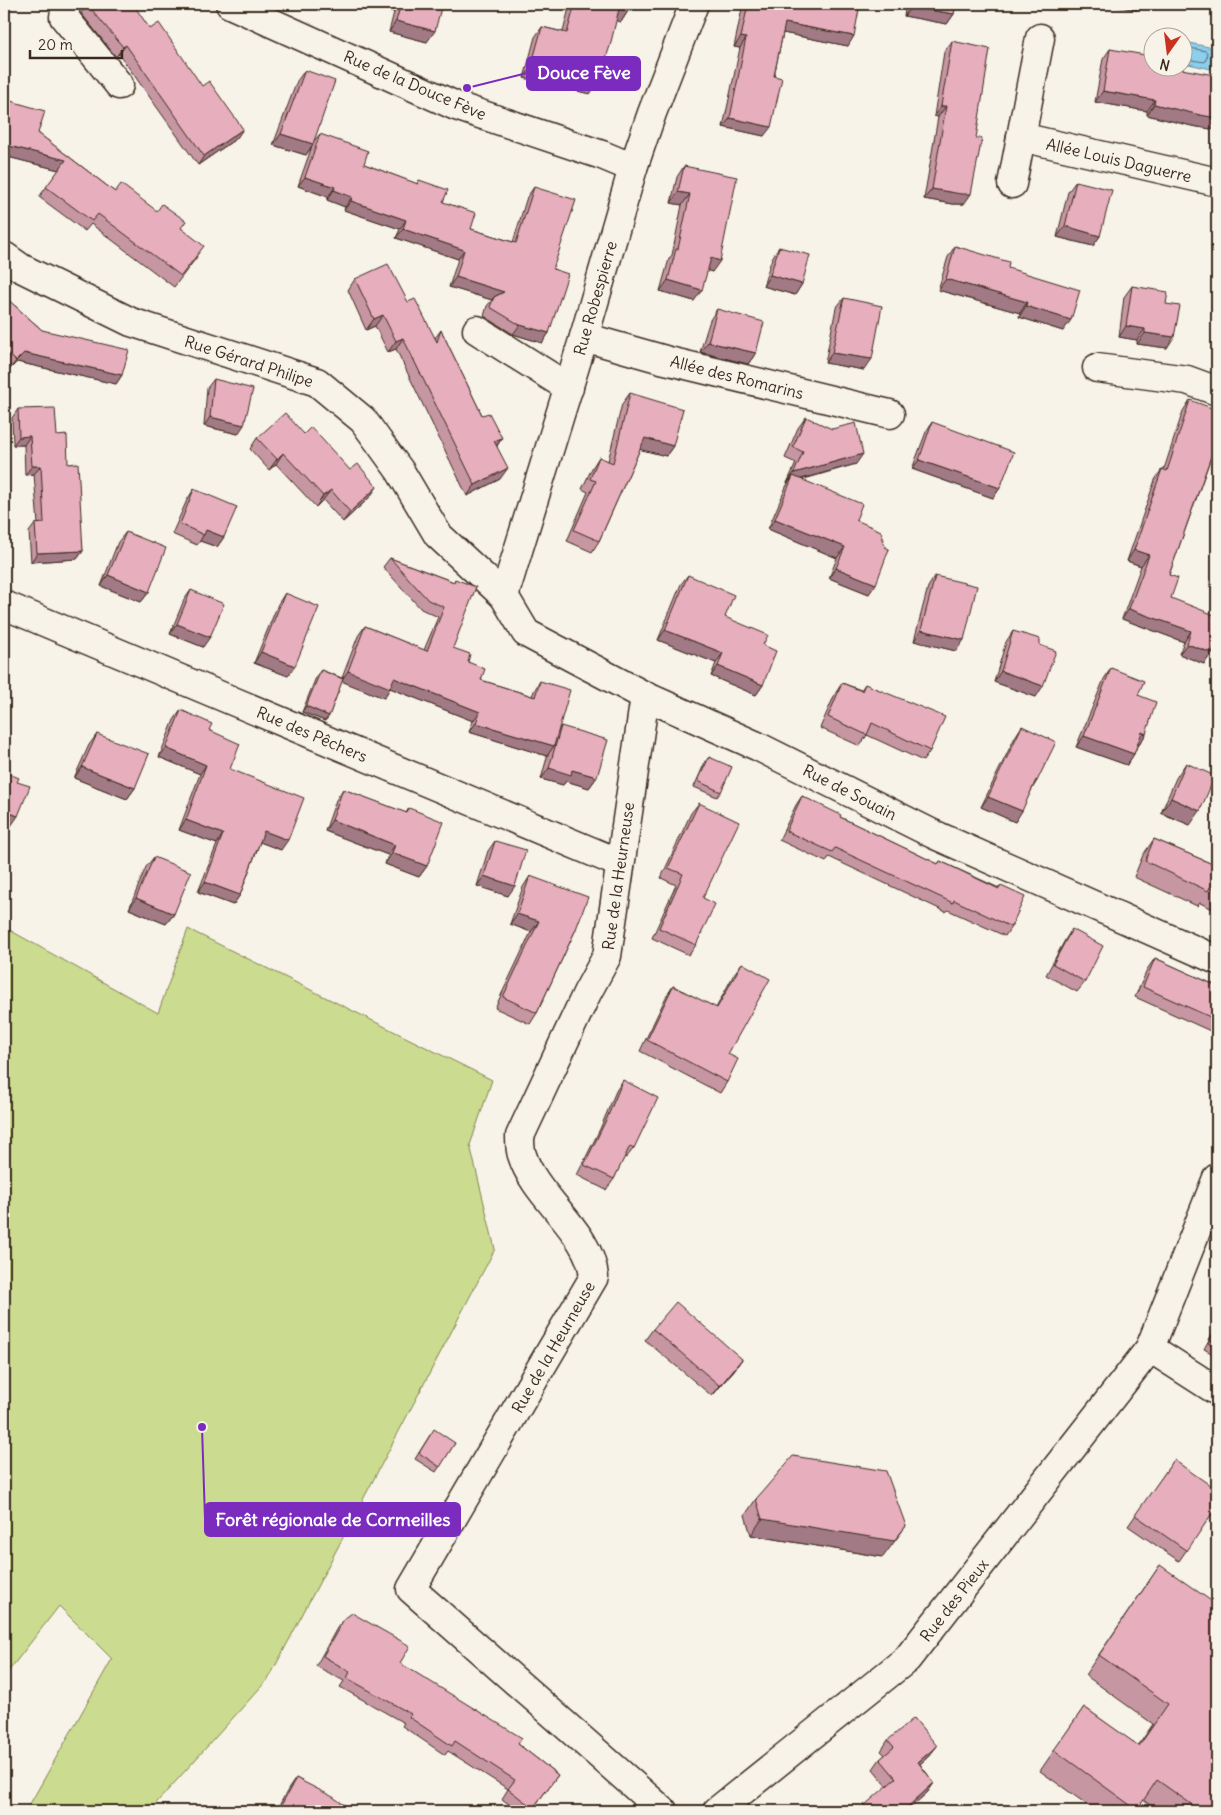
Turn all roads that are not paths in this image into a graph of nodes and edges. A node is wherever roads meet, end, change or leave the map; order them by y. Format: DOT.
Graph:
graph roads {
  1 [pos="66,4"];
  2 [pos="230,4"];
  3 [pos="694,4"];
  4 [pos="1040,38"];
  5 [pos="120,85"];
  6 [pos="1021,137"];
  7 [pos="633,168"];
  8 [pos="1217,182"];
  9 [pos="1012,184"];
  10 [pos="4,256"];
  11 [pos="477,330"];
  12 [pos="584,337"];
  13 [pos="1097,368"];
  14 [pos="569,388"];
  15 [pos="1217,391"];
  16 [pos="890,414"];
  17 [pos="504,596"];
  18 [pos="4,605"];
  19 [pos="645,696"];
  20 [pos="619,863"];
  21 [pos="1217,960"];
  22 [pos="1217,1178"];
  23 [pos="1150,1348"];
  24 [pos="1217,1390"];
  25 [pos="663,1811"];
  26 [pos="717,1811"];
  1 -- 5 [label="street"];
  2 -- 7 [label="street, Rue de la Douce Fève"];
  3 -- 7 [label="street, Rue Robespierre"];
  4 -- 6 [label="street"];
  6 -- 8 [label="street, Allée Louis Daguerre"];
  6 -- 9 [label="street"];
  7 -- 12 [label="street, Rue Robespierre"];
  10 -- 17 [label="street, Rue Gérard Philipe"];
  11 -- 14 [label="street"];
  12 -- 14 [label="street, Rue Robespierre"];
  12 -- 16 [label="street, Allée des Romarins"];
  13 -- 15 [label="street"];
  14 -- 17 [label="street, Rue Robespierre"];
  17 -- 19 [label="street, Rue de Souain"];
  18 -- 20 [label="street, Rue des Pêchers"];
  19 -- 20 [label="street, Rue de la Heurneuse"];
  19 -- 21 [label="street, Rue de Souain"];
  20 -- 25 [label="street, Rue de la Heurneuse"];
  22 -- 23 [label="street, Rue des Pieux"];
  23 -- 24 [label="street"];
  23 -- 26 [label="street, Rue des Pieux"];
}
